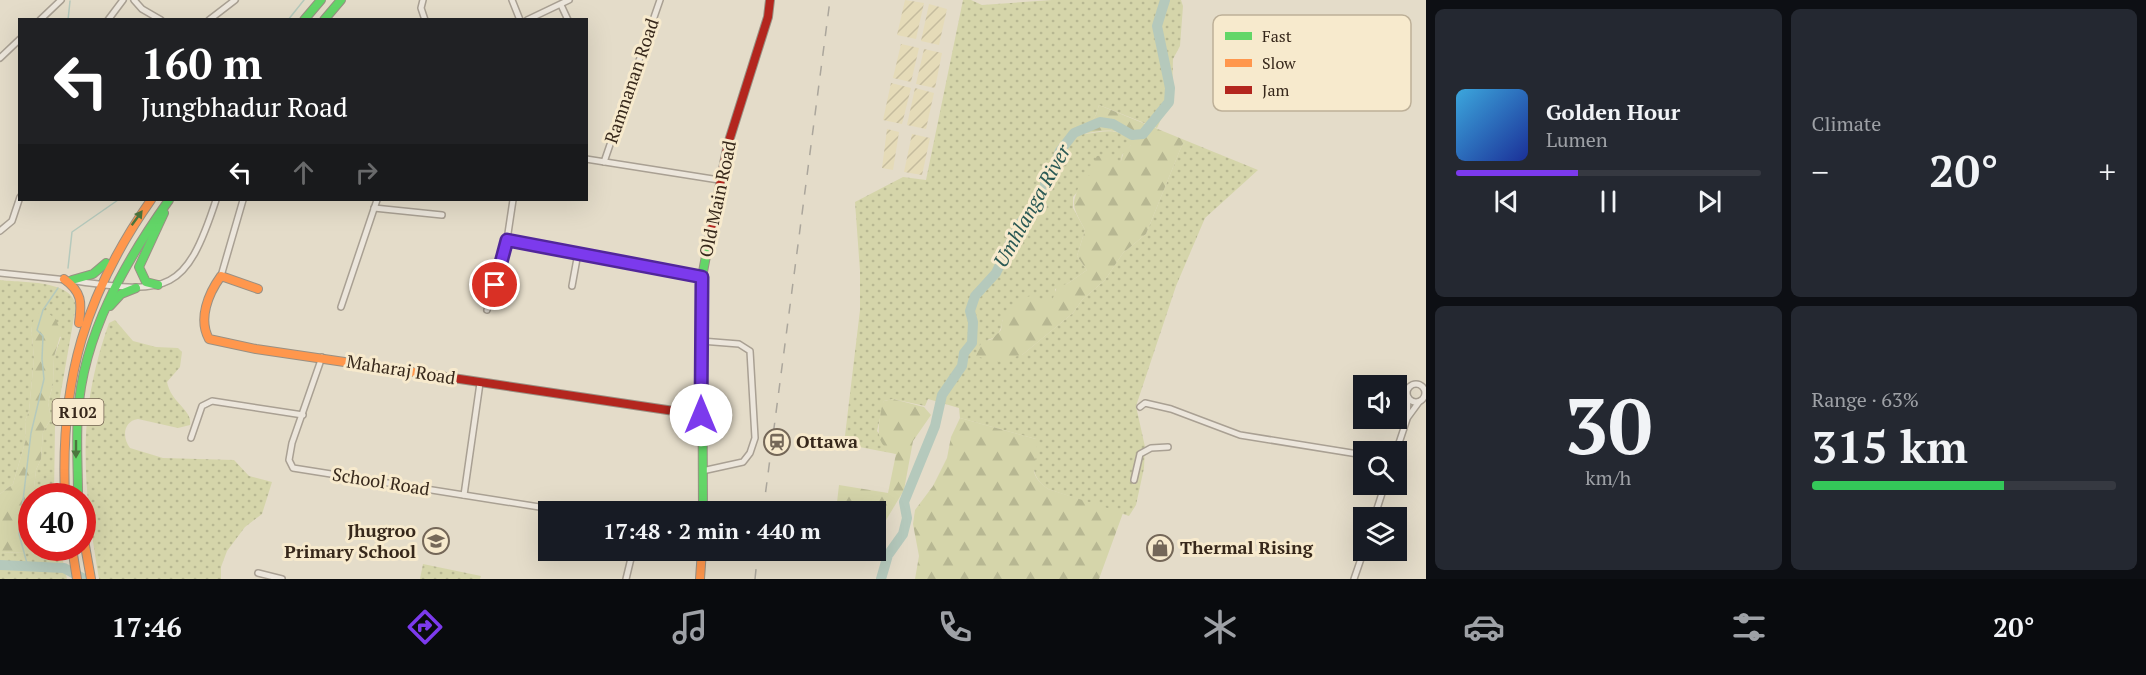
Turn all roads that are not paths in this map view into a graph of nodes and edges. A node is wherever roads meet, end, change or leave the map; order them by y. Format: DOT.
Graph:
graph roads {
  1 [pos="61,0"];
  2 [pos="123,0"];
  3 [pos="134,0"];
  4 [pos="235,0"];
  5 [pos="321,0"];
  6 [pos="341,0"];
  7 [pos="423,0"];
  8 [pos="512,0"];
  9 [pos="569,0"];
  10 [pos="660,0"];
  11 [pos="770,0"];
  12 [pos="561,5"];
  13 [pos="42,18"];
  14 [pos="110,18"];
  15 [pos="158,18"];
  16 [pos="212,18"];
  17 [pos="306,18"];
  18 [pos="326,18"];
  19 [pos="424,18"];
  20 [pos="519,18"];
  21 [pos="532,18"];
  22 [pos="567,18"];
  23 [pos="18,41"];
  24 [pos="0,58"];
  25 [pos="588,159"];
  26 [pos="604,162"];
  27 [pos="719,180"];
  28 [pos="19,201"];
  29 [pos="150,201"];
  30 [pos="169,201"];
  31 [pos="170,201"];
  32 [pos="216,201"];
  33 [pos="243,201"];
  34 [pos="377,201"];
  35 [pos="513,201"];
  36 [pos="374,208"];
  37 [pos="442,215"];
  38 [pos="0,231"];
  39 [pos="507,240"];
  40 [pos="118,247"];
  41 [pos="578,253"];
  42 [pos="0,273"];
  43 [pos="221,276"];
  44 [pos="702,277"];
  45 [pos="68,280"];
  46 [pos="99,284"];
  47 [pos="158,285"];
  48 [pos="116,286"];
  49 [pos="572,286"];
  50 [pos="136,288"];
  51 [pos="258,289"];
  52 [pos="341,307"];
  53 [pos="106,310"];
  54 [pos="487,310"];
  55 [pos="700,341"];
  56 [pos="76,344"];
  57 [pos="322,357"];
  58 [pos="480,383"];
  59 [pos="1408,398"];
  60 [pos="1419,402"];
  61 [pos="1140,407"];
  62 [pos="303,415"];
  63 [pos="701,415"];
  64 [pos="1407,419"];
  65 [pos="191,438"];
  66 [pos="1168,447"];
  67 [pos="1353,453"];
  68 [pos="702,471"];
  69 [pos="1134,480"];
  70 [pos="64,483"];
  71 [pos="78,483"];
  72 [pos="464,495"];
  73 [pos="703,501"];
  74 [pos="538,507"];
  75 [pos="74,561"];
  76 [pos="87,561"];
  77 [pos="630,561"];
  78 [pos="701,561"];
  79 [pos="1360,561"];
  80 [pos="258,573"];
  81 [pos="77,579"];
  82 [pos="91,579"];
  83 [pos="282,579"];
  84 [pos="626,579"];
  85 [pos="700,579"];
  86 [pos="1354,579"];
  1 -- 13 [label="street"];
  2 -- 14 [label="street"];
  3 -- 15 [label="street"];
  4 -- 16 [label="street"];
  5 -- 17 [label="street"];
  6 -- 18 [label="street"];
  7 -- 19 [label="street"];
  8 -- 20 [label="street"];
  9 -- 12 [label="street"];
  10 -- 26 [label="street, Ramnanan Road"];
  11 -- 27 [label="street, Old Main Road"];
  12 -- 21 [label="street"];
  12 -- 22 [label="street"];
  23 -- 24 [label="street"];
  25 -- 26 [label="street"];
  26 -- 27 [label="street"];
  27 -- 44 [label="street, Old Main Road"];
  28 -- 38 [label="street"];
  40 -- 29 [label="street, R102, one-way"];
  30 -- 48 [label="street, R102"];
  31 -- 47 [label="street"];
  32 -- 47 [label="street"];
  33 -- 43 [label="street"];
  34 -- 36 [label="street"];
  35 -- 39 [label="street"];
  36 -- 37 [label="street"];
  36 -- 52 [label="street"];
  39 -- 41 [label="street"];
  39 -- 54 [label="street"];
  40 -- 45 [label="street"];
  40 -- 46 [label="street, R102"];
  41 -- 44 [label="street"];
  41 -- 49 [label="street"];
  42 -- 45 [label="street"];
  43 -- 51 [label="street"];
  43 -- 57 [label="street, Maharaj Road"];
  44 -- 55 [label="street, Old Main Road"];
  45 -- 46 [label="street"];
  45 -- 56 [label="street"];
  46 -- 48 [label="street"];
  46 -- 56 [label="street, R102"];
  47 -- 50 [label="street"];
  48 -- 50 [label="street"];
  48 -- 53 [label="street, R102"];
  50 -- 53 [label="street"];
  53 -- 71 [label="street, R102, one-way"];
  55 -- 63 [label="street, Old Main Road"];
  55 -- 68 [label="street"];
  56 -- 70 [label="street, R102"];
  57 -- 58 [label="street, Maharaj Road"];
  57 -- 62 [label="street"];
  58 -- 63 [label="street, Maharaj Road"];
  58 -- 72 [label="street"];
  59 -- 60 [label="street"];
  59 -- 60 [label="street"];
  59 -- 64 [label="street"];
  60 -- 64 [label="street"];
  61 -- 67 [label="street"];
  62 -- 65 [label="street"];
  62 -- 72 [label="street, School Road"];
  63 -- 68 [label="street, Old Main Road"];
  66 -- 69 [label="street"];
  68 -- 73 [label="street, Old Main Road"];
  72 -- 74 [label="street, School Road"];
  75 -- 81 [label="street"];
  76 -- 82 [label="street"];
  77 -- 84 [label="street"];
  78 -- 85 [label="street"];
  79 -- 86 [label="street"];
  80 -- 83 [label="street"];
}
